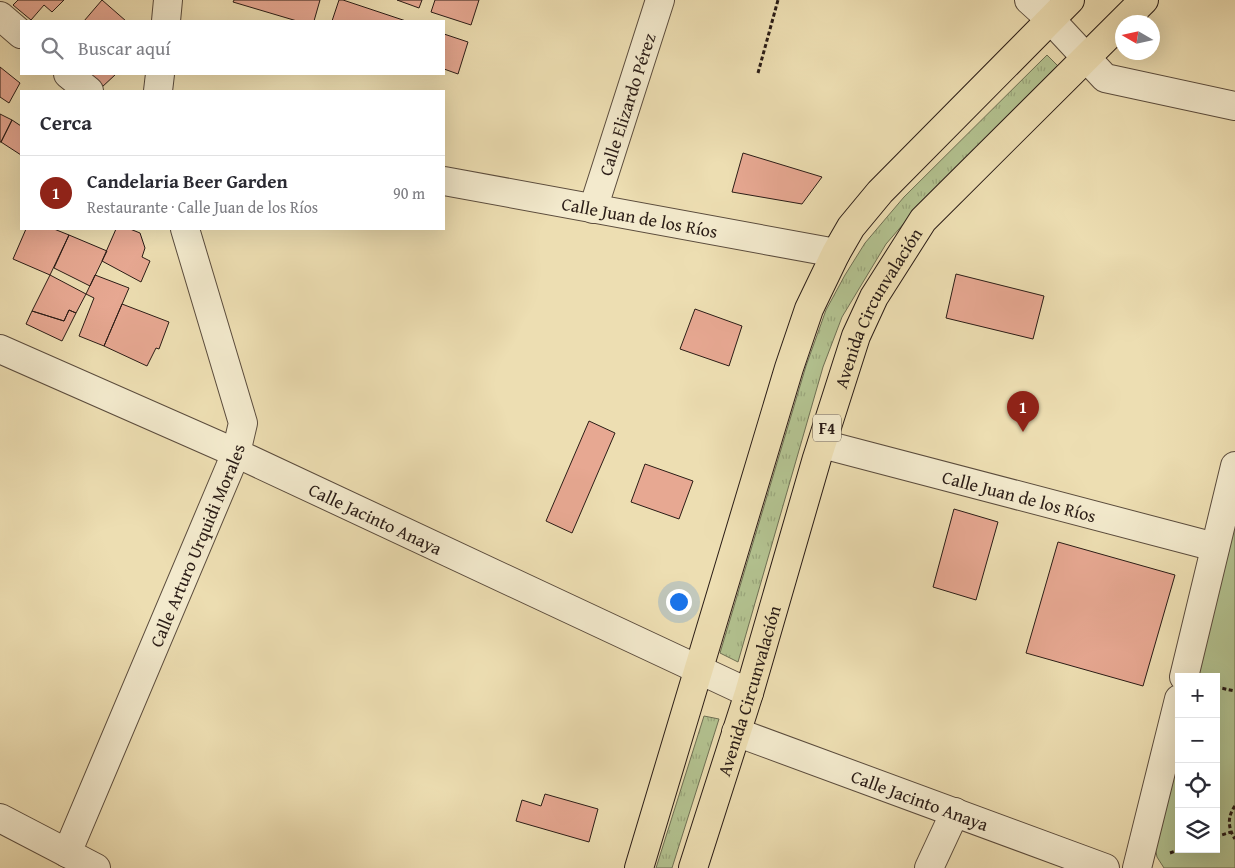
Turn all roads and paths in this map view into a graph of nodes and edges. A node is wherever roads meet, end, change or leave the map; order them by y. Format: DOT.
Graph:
graph roads {
  1 [pos="168,0"];
  2 [pos="660,0"];
  3 [pos="778,0"];
  4 [pos="1029,0"];
  5 [pos="1070,0"];
  6 [pos="1144,0"];
  7 [pos="0,16"];
  8 [pos="1050,19"];
  9 [pos="166,20"];
  10 [pos="20,33"];
  11 [pos="1086,58"];
  12 [pos="758,73"];
  13 [pos="69,75"];
  14 [pos="160,75"];
  15 [pos="88,90"];
  16 [pos="158,90"];
  17 [pos="1235,106"];
  18 [pos="445,181"];
  19 [pos="593,209"];
  20 [pos="185,230"];
  21 [pos="836,252"];
  22 [pos="0,349"];
  23 [pos="825,435"];
  24 [pos="236,453"];
  25 [pos="1235,466"];
  26 [pos="1217,540"];
  27 [pos="698,672"];
  28 [pos="1185,673"];
  29 [pos="1220,688"];
  30 [pos="1235,691"];
  31 [pos="749,694"];
  32 [pos="1175,715"];
  33 [pos="736,732"];
  34 [pos="1235,806"];
  35 [pos="955,812"];
  36 [pos="0,818"];
  37 [pos="1230,832"];
  38 [pos="1220,836"];
  39 [pos="1235,839"];
  40 [pos="67,853"];
  41 [pos="96,868"];
  42 [pos="639,868"];
  43 [pos="693,868"];
  44 [pos="929,868"];
  45 [pos="1105,868"];
  46 [pos="1138,868"];
  1 -- 9 [label="street"];
  2 -- 19 [label="street, Calle Elizardo Pérez"];
  3 -- 12 [label="path"];
  4 -- 8 [label="street"];
  5 -- 8 [label="highway"];
  6 -- 11 [label="highway, Avenida Circunvalación / F4"];
  7 -- 10 [label="street"];
  8 -- 11 [label="street"];
  8 -- 21 [label="highway"];
  11 -- 17 [label="street"];
  11 -- 23 [label="highway, Avenida Circunvalación / F4"];
  13 -- 15 [label="street"];
  14 -- 16 [label="street"];
  18 -- 19 [label="street, Calle Juan de los Ríos"];
  19 -- 21 [label="street, Calle Juan de los Ríos"];
  20 -- 24 [label="street, Calle Arturo Urquidi Morales"];
  21 -- 27 [label="highway"];
  22 -- 24 [label="street, Calle Jacinto Anaya"];
  23 -- 26 [label="street, Calle Juan de los Ríos"];
  23 -- 31 [label="highway, Avenida Circunvalación / F4"];
  24 -- 27 [label="street, Calle Jacinto Anaya"];
  24 -- 40 [label="street, Calle Arturo Urquidi Morales"];
  25 -- 26 [label="street"];
  26 -- 28 [label="street"];
  27 -- 31 [label="street, Calle Jacinto Anaya"];
  27 -- 42 [label="highway"];
  29 -- 30 [label="path"];
  31 -- 33 [label="highway, Avenida Circunvalación / F4"];
  32 -- 46 [label="street"];
  33 -- 35 [label="street, Calle Jacinto Anaya"];
  33 -- 43 [label="highway, Avenida Circunvalación / F4"];
  34 -- 37 [label="path"];
  35 -- 44 [label="street"];
  35 -- 45 [label="street, Calle Jacinto Anaya"];
  36 -- 40 [label="street"];
  37 -- 38 [label="path"];
  37 -- 39 [label="path"];
  40 -- 41 [label="street"];
}
